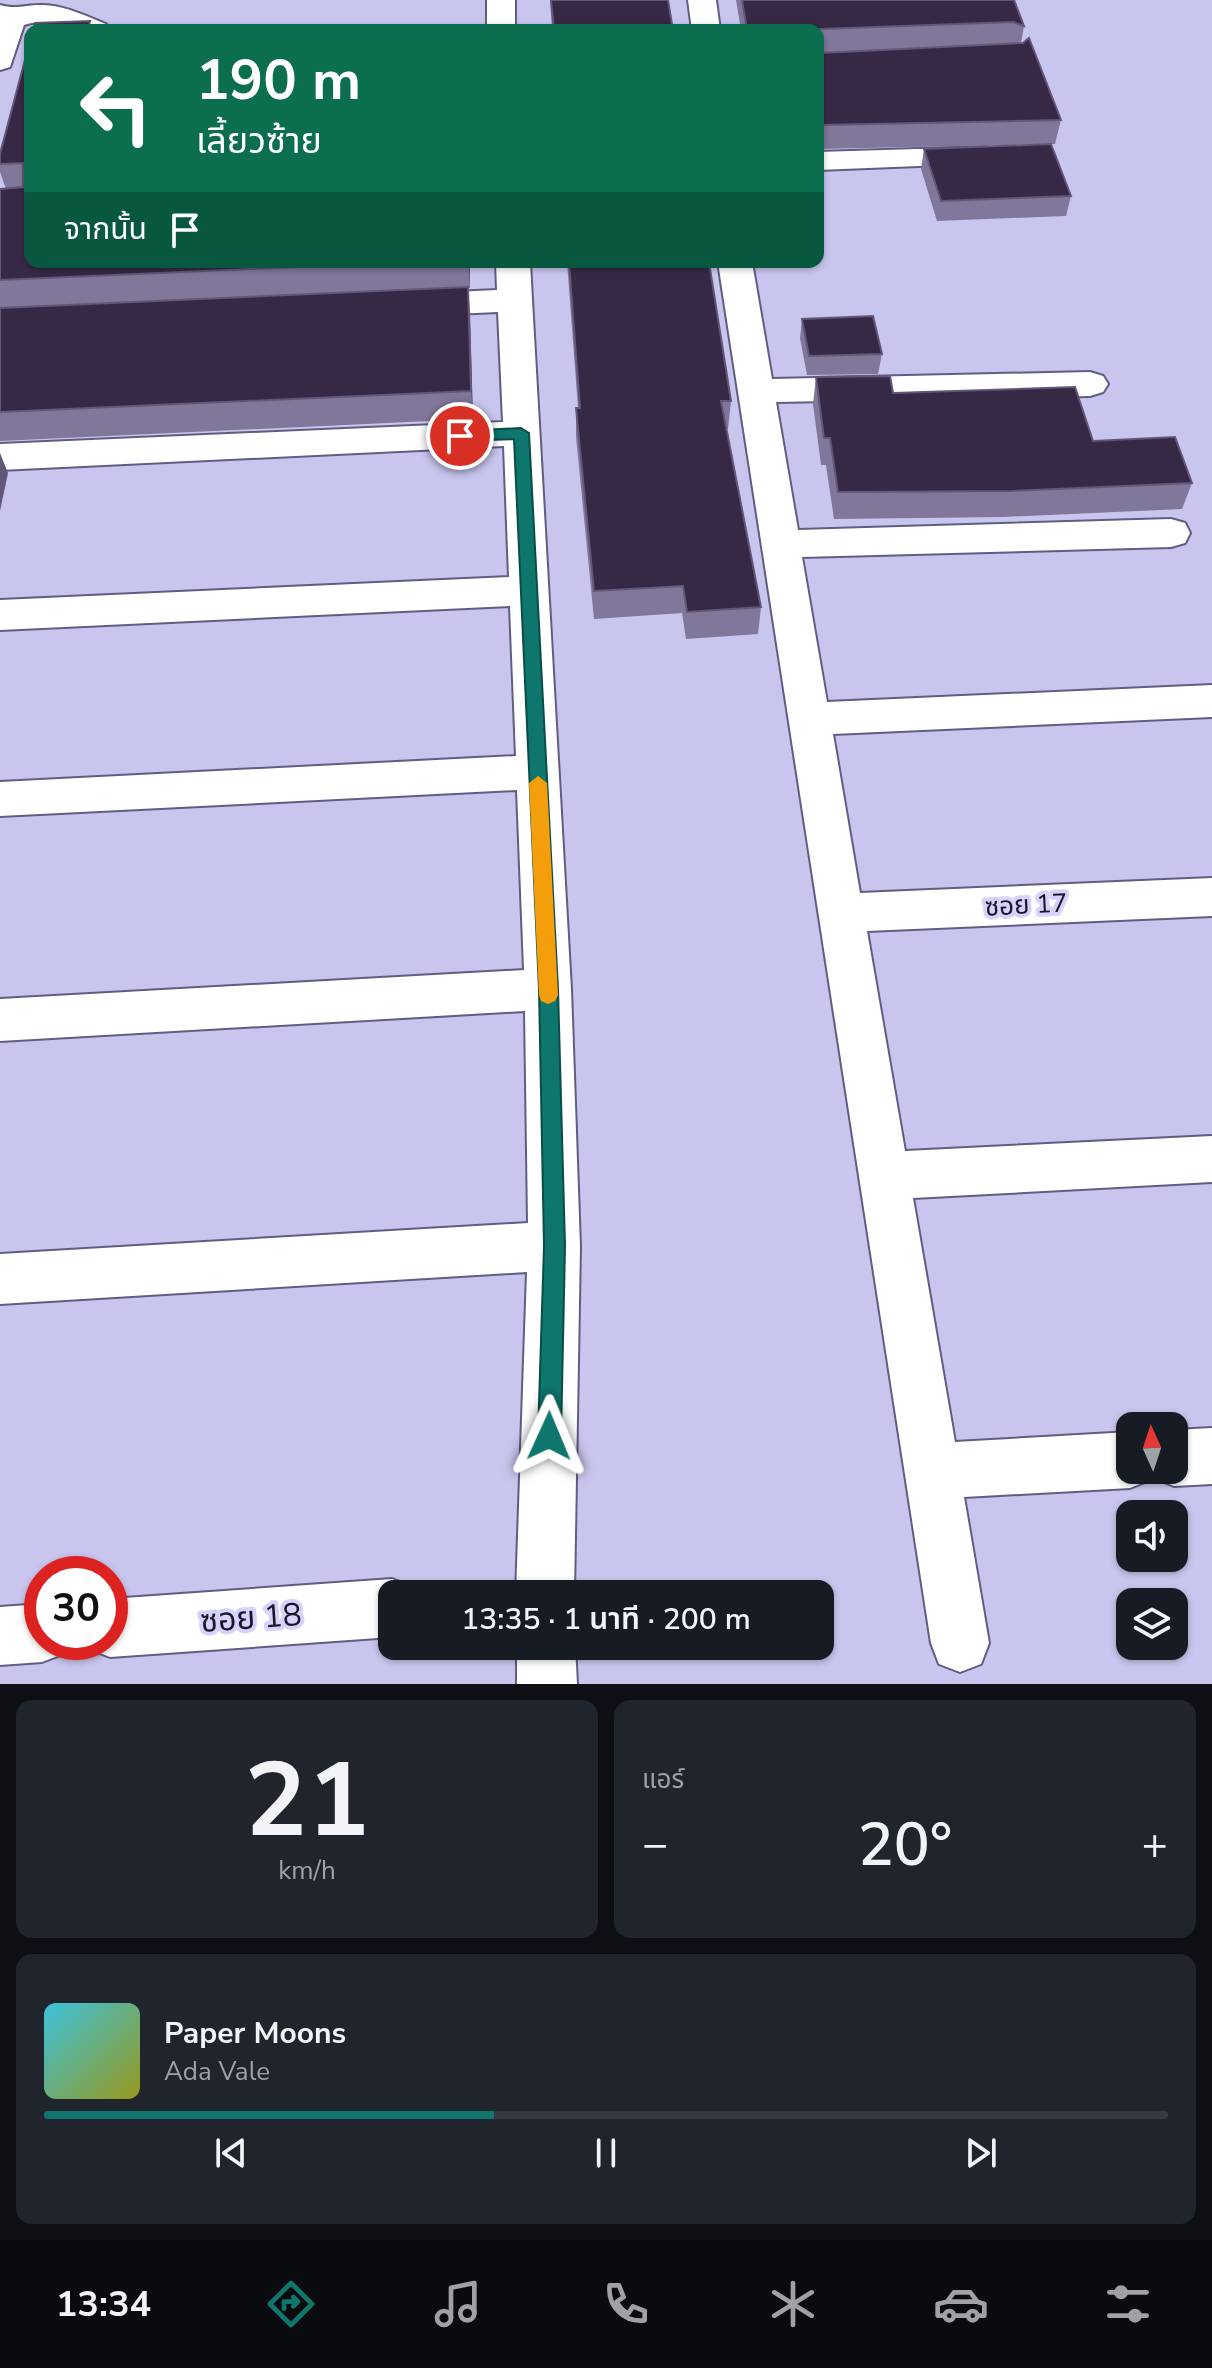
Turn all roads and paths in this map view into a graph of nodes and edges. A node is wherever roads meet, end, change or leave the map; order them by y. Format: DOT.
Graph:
graph roads {
  1 [pos="501,0"];
  2 [pos="702,0"];
  3 [pos="20,12"];
  4 [pos="79,24"];
  5 [pos="501,24"];
  6 [pos="705,24"];
  7 [pos="0,61"];
  8 [pos="1006,155"];
  9 [pos="824,161"];
  10 [pos="736,268"];
  11 [pos="514,281"];
  12 [pos="374,307"];
  13 [pos="1090,384"];
  14 [pos="756,391"];
  15 [pos="521,433"];
  16 [pos="0,457"];
  17 [pos="1171,533"];
  18 [pos="781,544"];
  19 [pos="528,591"];
  20 [pos="0,615"];
  21 [pos="1212,701"];
  22 [pos="808,719"];
  23 [pos="537,772"];
  24 [pos="0,799"];
  25 [pos="1212,897"];
  26 [pos="840,913"];
  27 [pos="548,989"];
  28 [pos="0,1020"];
  29 [pos="1212,1159"];
  30 [pos="882,1176"];
  31 [pos="554,1246"];
  32 [pos="0,1279"];
  33 [pos="1212,1456"];
  34 [pos="1188,1457"];
  35 [pos="1116,1461"];
  36 [pos="930,1471"];
  37 [pos="545,1580"];
  38 [pos="378,1609"];
  39 [pos="128,1627"];
  40 [pos="24,1634"];
  41 [pos="0,1636"];
  42 [pos="960,1643"];
  43 [pos="546,1660"];
  44 [pos="547,1684"];
  1 -- 5 [label="street"];
  2 -- 6 [label="street"];
  3 -- 4 [label="street"];
  3 -- 7 [label="street"];
  8 -- 9 [label="street"];
  10 -- 14 [label="street"];
  11 -- 12 [label="street"];
  11 -- 15 [label="street"];
  13 -- 14 [label="street"];
  14 -- 18 [label="street"];
  15 -- 16 [label="street"];
  15 -- 19 [label="street"];
  17 -- 18 [label="street"];
  18 -- 22 [label="street"];
  19 -- 20 [label="street"];
  19 -- 23 [label="street"];
  21 -- 22 [label="street"];
  22 -- 26 [label="street"];
  23 -- 24 [label="street"];
  23 -- 27 [label="street"];
  25 -- 26 [label="street, ซอย 17"];
  26 -- 30 [label="street"];
  27 -- 28 [label="street"];
  27 -- 31 [label="street"];
  29 -- 30 [label="street"];
  30 -- 36 [label="street"];
  31 -- 32 [label="street"];
  31 -- 37 [label="street"];
  33 -- 34 [label="street"];
  35 -- 36 [label="street"];
  36 -- 42 [label="street"];
  38 -- 39 [label="street, ซอย 18"];
  40 -- 41 [label="street"];
  43 -- 44 [label="street"];
}
